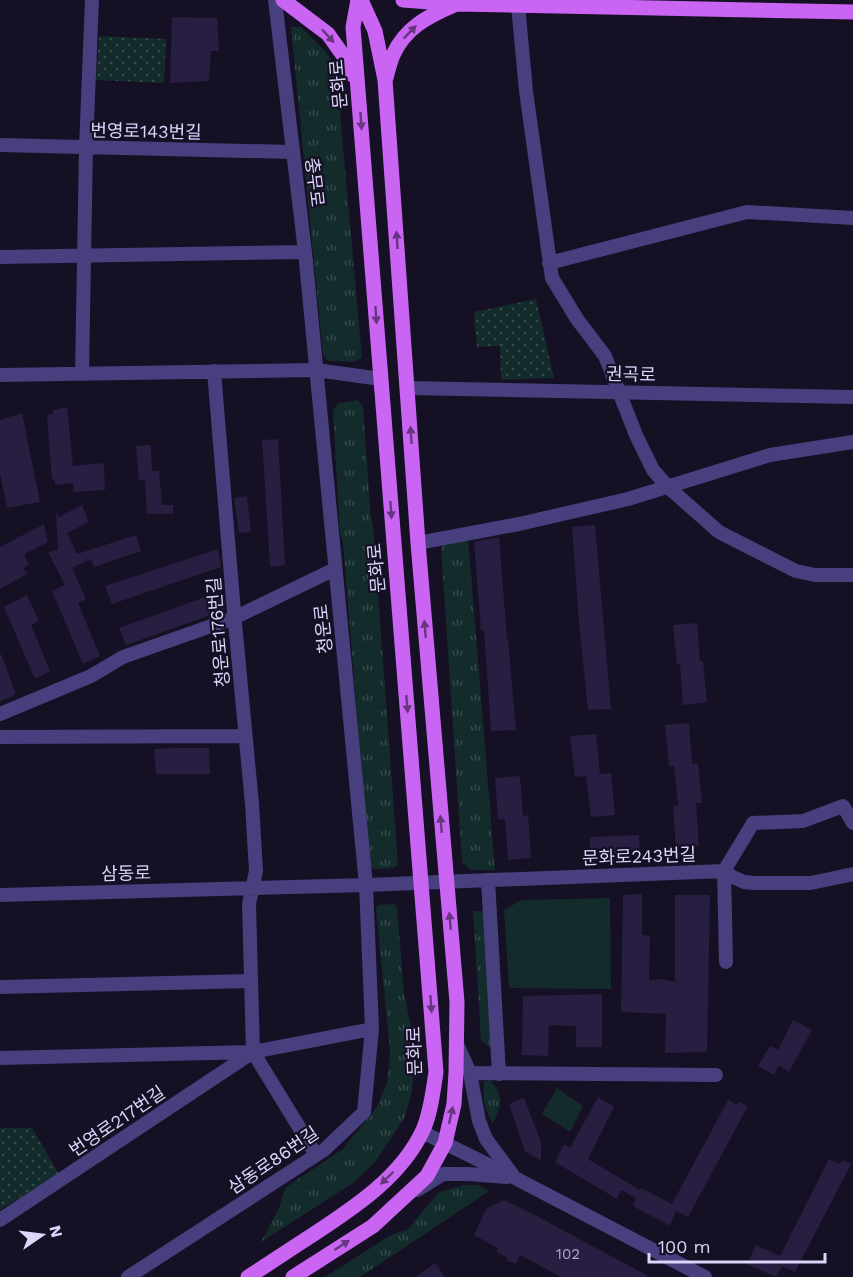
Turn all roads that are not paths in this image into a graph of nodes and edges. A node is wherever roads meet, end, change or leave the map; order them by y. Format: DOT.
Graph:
graph roads {
  1 [pos="92,0"];
  2 [pos="275,0"];
  3 [pos="283,0"];
  4 [pos="359,0"];
  5 [pos="403,0"];
  6 [pos="451,2"];
  7 [pos="518,5"];
  8 [pos="851,13"];
  9 [pos="385,80"];
  10 [pos="358,84"];
  11 [pos="0,146"];
  12 [pos="86,147"];
  13 [pos="292,152"];
  14 [pos="853,218"];
  15 [pos="305,252"];
  16 [pos="84,255"];
  17 [pos="0,257"];
  18 [pos="549,263"];
  19 [pos="316,370"];
  20 [pos="214,372"];
  21 [pos="82,374"];
  22 [pos="0,375"];
  23 [pos="381,379"];
  24 [pos="408,388"];
  25 [pos="620,392"];
  26 [pos="853,397"];
  27 [pos="853,442"];
  28 [pos="668,487"];
  29 [pos="418,543"];
  30 [pos="335,569"];
  31 [pos="853,575"];
  32 [pos="234,618"];
  33 [pos="0,714"];
  34 [pos="245,736"];
  35 [pos="0,737"];
  36 [pos="853,823"];
  37 [pos="723,871"];
  38 [pos="853,874"];
  39 [pos="488,880"];
  40 [pos="446,882"];
  41 [pos="422,883"];
  42 [pos="366,885"];
  43 [pos="253,888"];
  44 [pos="0,895"];
  45 [pos="726,962"];
  46 [pos="251,981"];
  47 [pos="0,987"];
  48 [pos="372,1029"];
  49 [pos="457,1044"];
  50 [pos="253,1052"];
  51 [pos="0,1058"];
  52 [pos="470,1073"];
  53 [pos="499,1074"];
  54 [pos="716,1074"];
  55 [pos="422,1132"];
  56 [pos="445,1143"];
  57 [pos="315,1155"];
  58 [pos="515,1178"];
  59 [pos="402,1199"];
  60 [pos="0,1220"];
  61 [pos="128,1277"];
  62 [pos="248,1277"];
  63 [pos="293,1277"];
  64 [pos="705,1277"];
  1 -- 12 [label="street"];
  2 -- 13 [label="street, 충무로"];
  3 -- 10 [label="main road, one-way"];
  4 -- 9 [label="main road, 문화로"];
  4 -- 10 [label="main road, 문화로"];
  5 -- 6 [label="main road"];
  6 -- 7 [label="main road"];
  9 -- 6 [label="main road, one-way"];
  7 -- 8 [label="main road"];
  7 -- 18 [label="street"];
  24 -- 9 [label="main road, 문화로, one-way"];
  10 -- 23 [label="main road, 문화로, one-way"];
  11 -- 12 [label="street, 번영로143번길"];
  12 -- 13 [label="street, 번영로143번길"];
  12 -- 16 [label="street"];
  13 -- 15 [label="street, 충무로"];
  14 -- 18 [label="street"];
  15 -- 16 [label="street"];
  15 -- 19 [label="street, 충무로"];
  16 -- 17 [label="street"];
  16 -- 21 [label="street"];
  18 -- 25 [label="street"];
  19 -- 20 [label="street"];
  19 -- 23 [label="street"];
  19 -- 30 [label="street, 청운로"];
  20 -- 21 [label="street"];
  20 -- 32 [label="street, 청운로176번길"];
  21 -- 22 [label="street"];
  23 -- 41 [label="main road, 문화로, one-way"];
  24 -- 25 [label="street, 권곡로"];
  29 -- 24 [label="main road, 문화로, one-way"];
  25 -- 26 [label="street, 권곡로"];
  25 -- 28 [label="street"];
  27 -- 28 [label="street"];
  28 -- 29 [label="street"];
  28 -- 31 [label="street"];
  40 -- 29 [label="main road, 문화로, one-way"];
  30 -- 32 [label="street"];
  30 -- 42 [label="street, 청운로"];
  32 -- 33 [label="street"];
  32 -- 34 [label="street, 청운로176번길"];
  34 -- 35 [label="street"];
  34 -- 43 [label="street, 청운로176번길"];
  36 -- 37 [label="street"];
  37 -- 38 [label="street, 문화로243번길"];
  37 -- 39 [label="street, 문화로243번길"];
  37 -- 45 [label="street"];
  39 -- 40 [label="street, 문화로243번길"];
  39 -- 53 [label="street"];
  40 -- 41 [label="street, 문화로243번길"];
  49 -- 40 [label="main road, 문화로, one-way"];
  41 -- 42 [label="street, 삼동로"];
  41 -- 55 [label="main road, 문화로, one-way"];
  42 -- 43 [label="street, 삼동로"];
  42 -- 48 [label="street, 삼동로86번길"];
  43 -- 44 [label="street, 삼동로"];
  43 -- 46 [label="street"];
  46 -- 47 [label="street"];
  46 -- 50 [label="street"];
  48 -- 50 [label="street"];
  48 -- 57 [label="street, 삼동로86번길"];
  49 -- 52 [label="street"];
  56 -- 49 [label="main road, 문화로, one-way"];
  50 -- 51 [label="street"];
  50 -- 57 [label="street"];
  50 -- 60 [label="street, 번영로217번길"];
  52 -- 53 [label="street"];
  52 -- 58 [label="street"];
  53 -- 54 [label="street"];
  55 -- 56 [label="street"];
  55 -- 62 [label="main road, 문화로, one-way"];
  56 -- 58 [label="street"];
  56 -- 59 [label="main road, 문화로"];
  57 -- 61 [label="street, 삼동로86번길"];
  58 -- 59 [label="street"];
  58 -- 64 [label="street"];
  63 -- 59 [label="main road, 문화로, one-way"];
}
